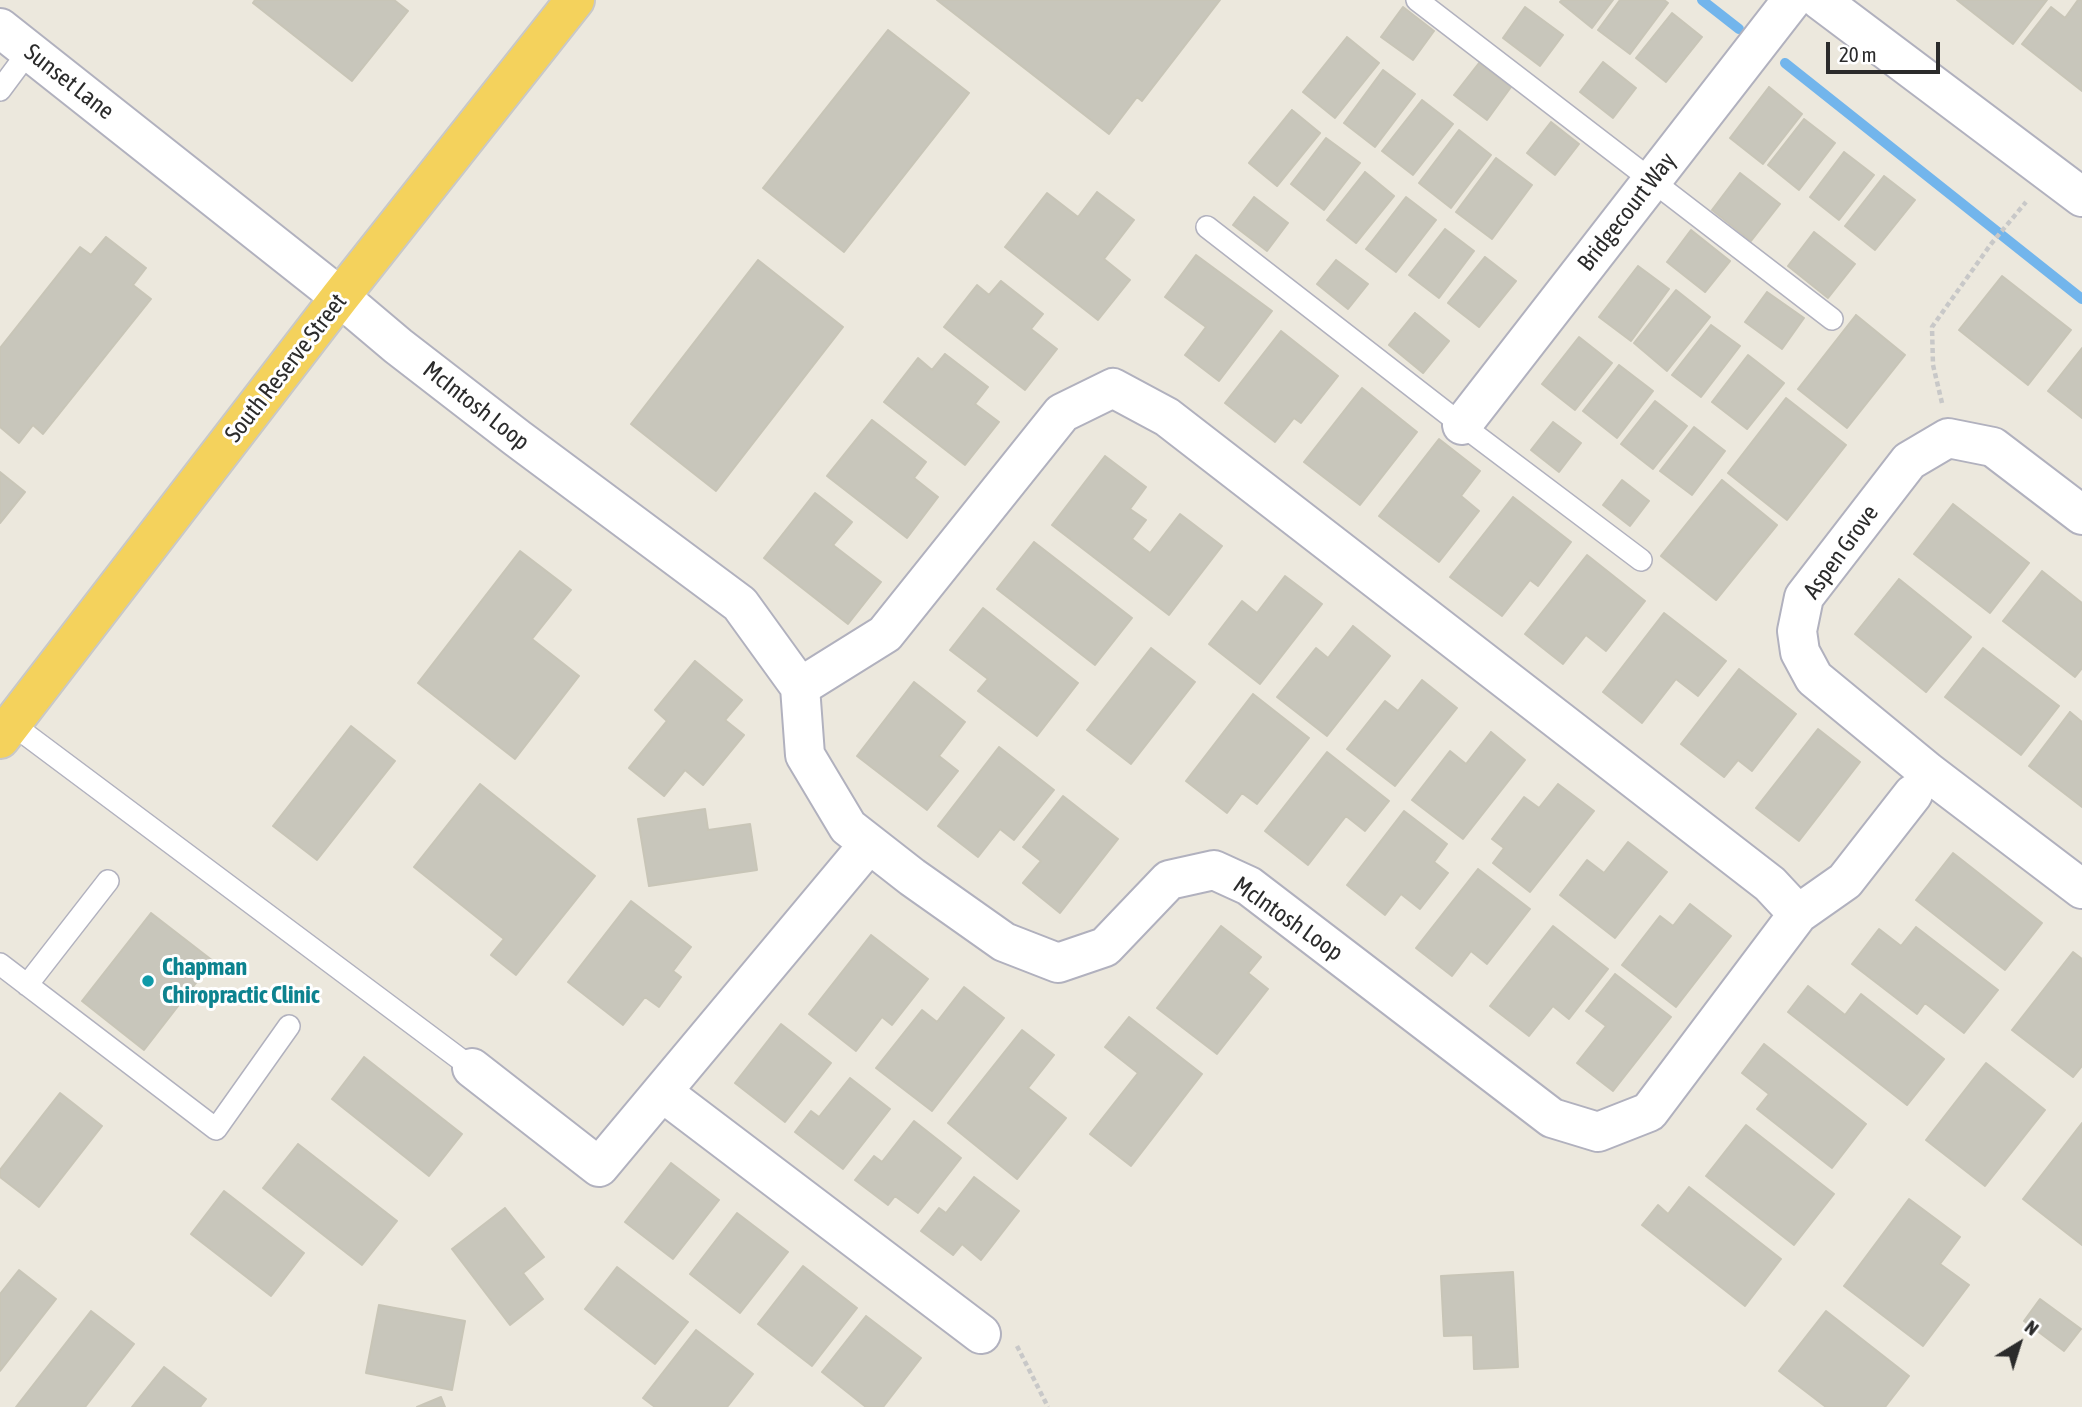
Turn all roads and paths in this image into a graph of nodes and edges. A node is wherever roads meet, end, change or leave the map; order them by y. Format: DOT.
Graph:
graph roads {
  1 [pos="575,0"];
  2 [pos="1417,0"];
  3 [pos="1792,0"];
  4 [pos="1820,0"];
  5 [pos="0,28"];
  6 [pos="29,51"];
  7 [pos="0,90"];
  8 [pos="138,136"];
  9 [pos="1652,180"];
  10 [pos="2082,197"];
  11 [pos="2011,217"];
  12 [pos="1207,227"];
  13 [pos="340,297"];
  14 [pos="1832,319"];
  15 [pos="1944,410"];
  16 [pos="1462,425"];
  17 [pos="2082,515"];
  18 [pos="1641,560"];
  19 [pos="800,688"];
  20 [pos="6,731"];
  21 [pos="1913,794"];
  22 [pos="869,844"];
  23 [pos="108,881"];
  24 [pos="2082,888"];
  25 [pos="1798,914"];
  26 [pos="0,964"];
  27 [pos="27,985"];
  28 [pos="289,1026"];
  29 [pos="471,1068"];
  30 [pos="662,1092"];
  31 [pos="981,1334"];
  32 [pos="1048,1407"];
  1 -- 13 [label="highway, South Reserve Street"];
  2 -- 9 [label="lane"];
  3 -- 9 [label="street, Bridgecourt Way"];
  4 -- 10 [label="street"];
  5 -- 6 [label="street, Sunset Lane"];
  6 -- 7 [label="lane"];
  6 -- 8 [label="street, Sunset Lane"];
  8 -- 13 [label="street, McIntosh Loop"];
  9 -- 14 [label="lane"];
  9 -- 16 [label="street, Bridgecourt Way"];
  11 -- 15 [label="path"];
  12 -- 16 [label="lane"];
  13 -- 19 [label="street, McIntosh Loop"];
  13 -- 20 [label="highway, South Reserve Street"];
  16 -- 18 [label="lane"];
  17 -- 24 [label="street, Aspen Grove"];
  19 -- 22 [label="street, McIntosh Loop"];
  19 -- 25 [label="street"];
  20 -- 29 [label="lane"];
  21 -- 25 [label="street, McIntosh Loop"];
  22 -- 25 [label="street, McIntosh Loop"];
  22 -- 30 [label="street"];
  23 -- 27 [label="lane"];
  26 -- 27 [label="lane"];
  27 -- 28 [label="lane"];
  29 -- 30 [label="street"];
  30 -- 31 [label="street"];
  31 -- 32 [label="path"];
}
